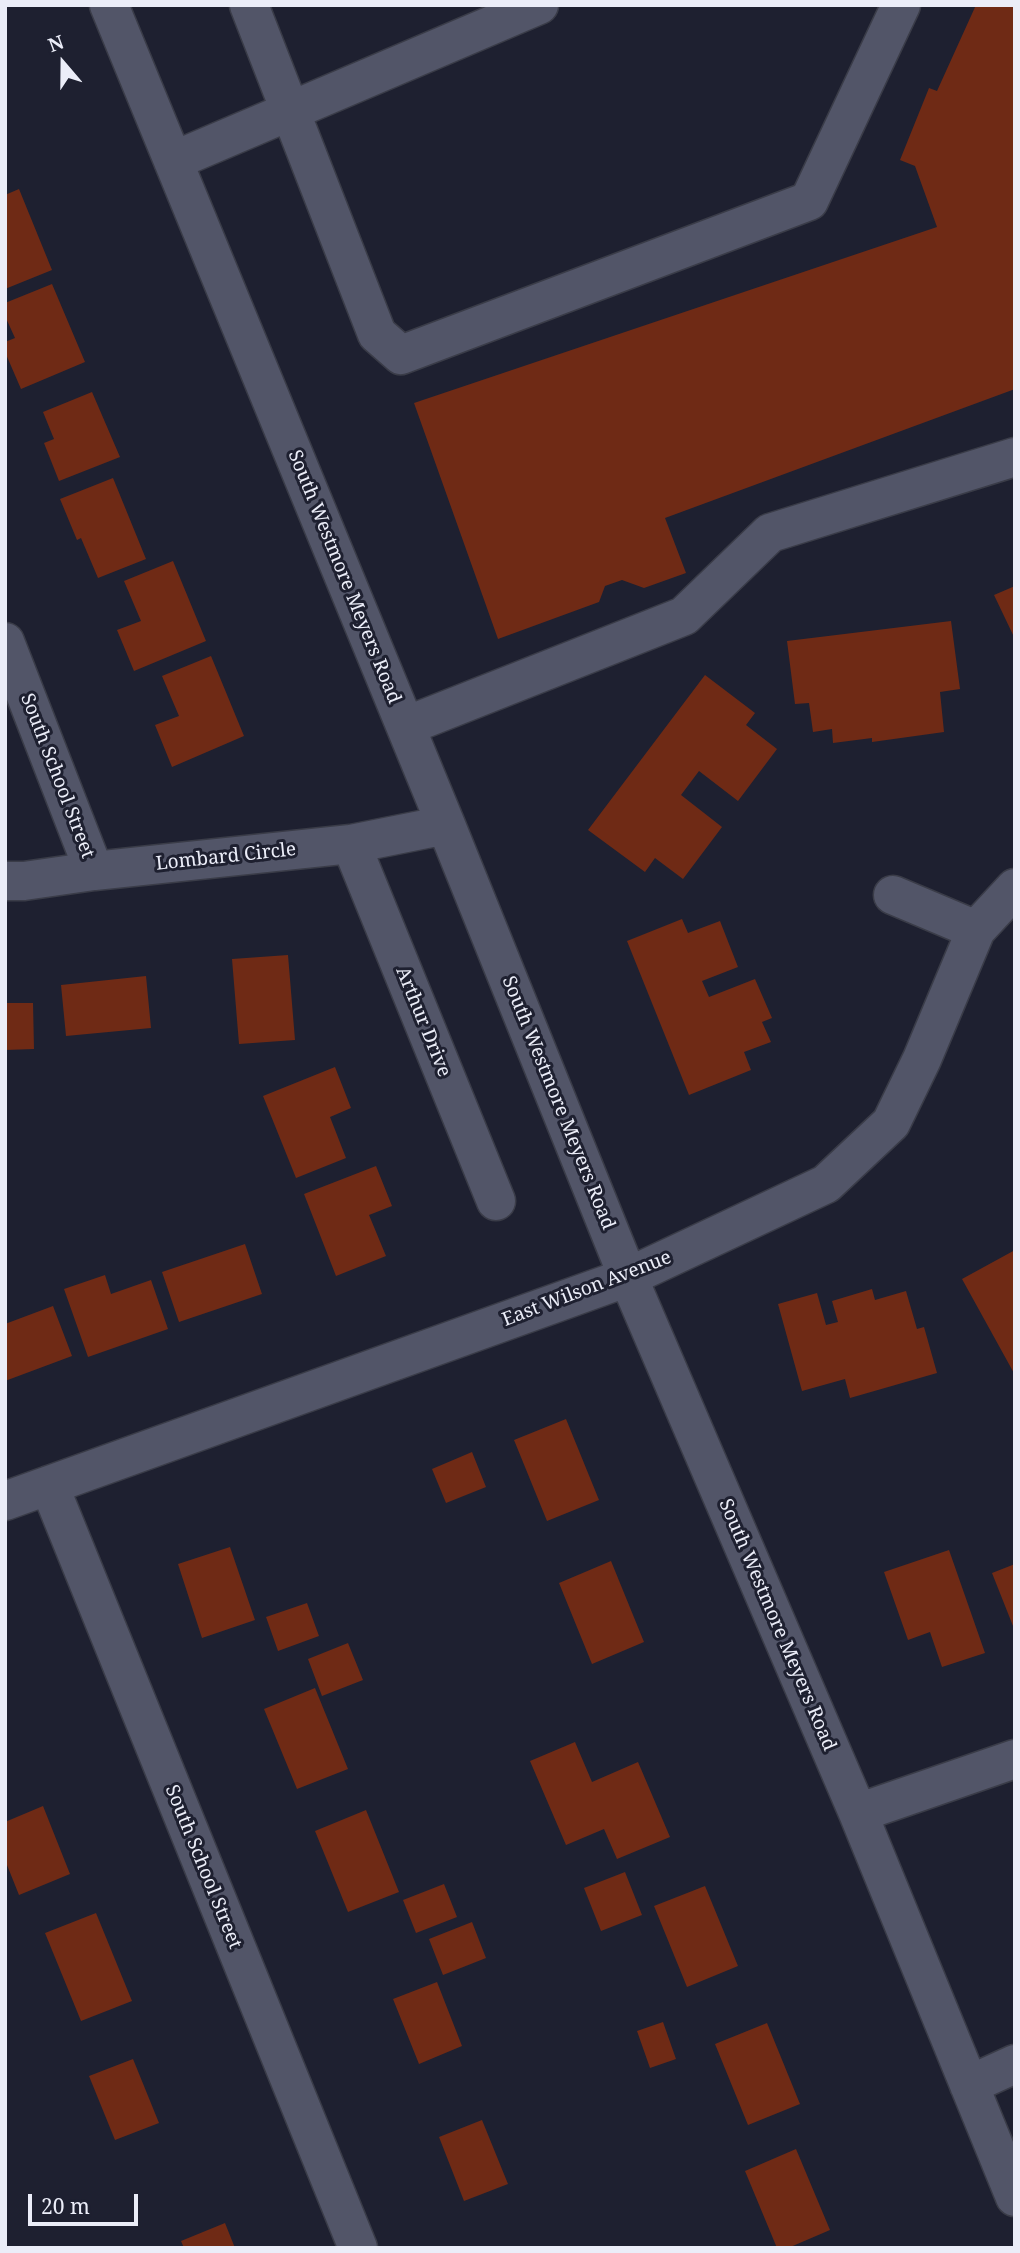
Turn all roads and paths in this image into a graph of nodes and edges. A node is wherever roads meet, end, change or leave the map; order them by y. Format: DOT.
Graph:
graph roads {
  1 [pos="109,5"];
  2 [pos="249,5"];
  3 [pos="539,5"];
  4 [pos="901,5"];
  5 [pos="291,110"];
  6 [pos="173,161"];
  7 [pos="1015,457"];
  8 [pos="5,642"];
  9 [pos="405,726"];
  10 [pos="446,825"];
  11 [pos="351,844"];
  12 [pos="94,871"];
  13 [pos="5,881"];
  14 [pos="1015,888"];
  15 [pos="893,895"];
  16 [pos="976,929"];
  17 [pos="495,1201"];
  18 [pos="628,1277"];
  19 [pos="49,1485"];
  20 [pos="5,1501"];
  21 [pos="1015,1759"];
  22 [pos="858,1813"];
  23 [pos="1015,2064"];
  24 [pos="969,2085"];
  25 [pos="1015,2197"];
  26 [pos="359,2248"];
  1 -- 6 [label="street, South Westmore Meyers Road"];
  2 -- 5 [label="street"];
  3 -- 5 [label="street"];
  4 -- 5 [label="street"];
  5 -- 6 [label="street"];
  6 -- 9 [label="street, South Westmore Meyers Road"];
  7 -- 9 [label="street"];
  8 -- 12 [label="street, South School Street"];
  9 -- 10 [label="street, South Westmore Meyers Road"];
  10 -- 11 [label="street, Lombard Circle"];
  10 -- 18 [label="street, South Westmore Meyers Road"];
  11 -- 12 [label="street, Lombard Circle"];
  11 -- 17 [label="street, Arthur Drive"];
  12 -- 13 [label="street, Lombard Circle"];
  14 -- 16 [label="street, East Wilson Avenue"];
  15 -- 16 [label="street"];
  16 -- 18 [label="street, East Wilson Avenue"];
  18 -- 19 [label="street, East Wilson Avenue"];
  18 -- 22 [label="street, South Westmore Meyers Road"];
  19 -- 20 [label="street, East Wilson Avenue"];
  19 -- 26 [label="street, South School Street"];
  21 -- 22 [label="street"];
  22 -- 24 [label="street, South Westmore Meyers Road"];
  23 -- 24 [label="street"];
  24 -- 25 [label="street, South Westmore Meyers Road"];
}
